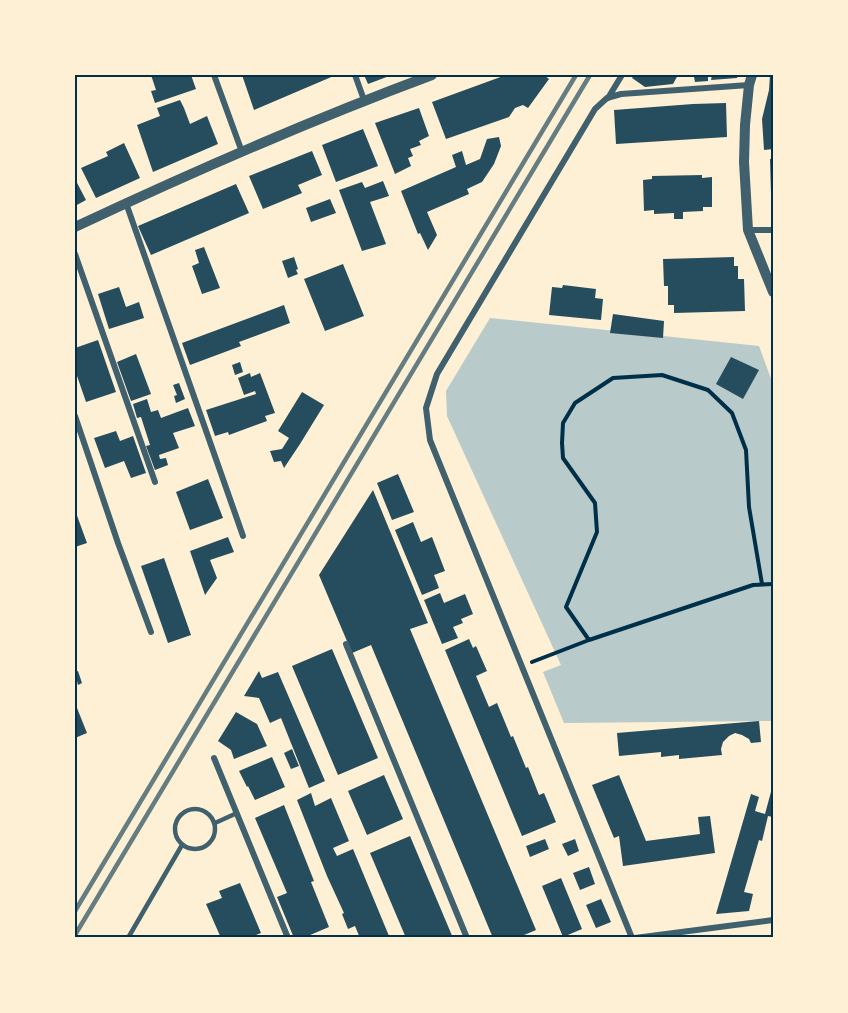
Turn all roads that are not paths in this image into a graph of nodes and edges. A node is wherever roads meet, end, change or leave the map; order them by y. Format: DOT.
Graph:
graph roads {
  1 [pos="214,75"];
  2 [pos="355,75"];
  3 [pos="432,75"];
  4 [pos="622,75"];
  5 [pos="751,80"];
  6 [pos="607,98"];
  7 [pos="364,100"];
  8 [pos="242,152"];
  9 [pos="126,203"];
  10 [pos="75,227"];
  11 [pos="748,230"];
  12 [pos="773,230"];
  13 [pos="75,254"];
  14 [pos="773,292"];
  15 [pos="75,416"];
  16 [pos="155,483"];
  17 [pos="243,536"];
  18 [pos="151,632"];
  19 [pos="346,644"];
  20 [pos="214,758"];
  21 [pos="237,813"];
  22 [pos="214,823"];
  23 [pos="182,845"];
  24 [pos="773,920"];
  25 [pos="128,938"];
  26 [pos="288,938"];
  27 [pos="467,938"];
  28 [pos="633,938"];
  1 -- 8 [label="street"];
  2 -- 7 [label="street"];
  3 -- 7 [label="street"];
  4 -- 6 [label="street"];
  5 -- 6 [label="street"];
  5 -- 11 [label="street"];
  6 -- 28 [label="street"];
  7 -- 8 [label="street"];
  8 -- 9 [label="street"];
  9 -- 10 [label="street"];
  9 -- 17 [label="street"];
  11 -- 12 [label="street"];
  11 -- 14 [label="street"];
  13 -- 16 [label="street"];
  15 -- 18 [label="street"];
  19 -- 27 [label="street"];
  20 -- 21 [label="street"];
  21 -- 22 [label="lane"];
  21 -- 26 [label="street"];
  22 -- 23 [label="lane"];
  22 -- 23 [label="lane"];
  23 -- 25 [label="lane"];
  24 -- 28 [label="street"];
}
